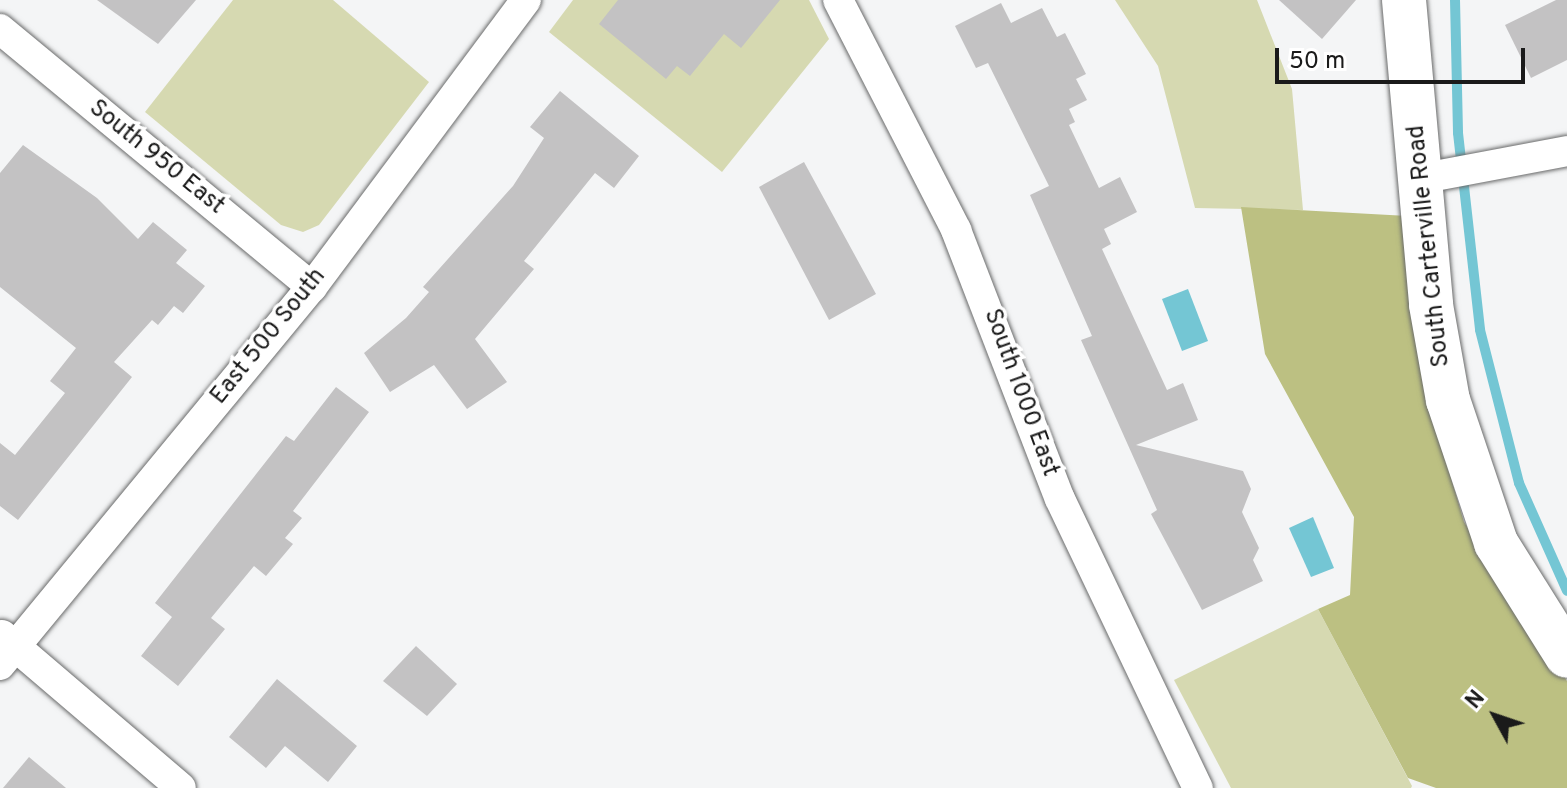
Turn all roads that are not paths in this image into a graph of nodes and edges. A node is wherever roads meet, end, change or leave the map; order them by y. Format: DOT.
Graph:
graph roads {
  1 [pos="526,0"];
  2 [pos="838,0"];
  3 [pos="1404,0"];
  4 [pos="0,29"];
  5 [pos="1567,151"];
  6 [pos="1419,179"];
  7 [pos="312,287"];
  8 [pos="5,648"];
  9 [pos="1567,656"];
  10 [pos="181,788"];
  11 [pos="1198,788"];
  1 -- 7 [label="street, East 500 South"];
  2 -- 11 [label="street, South 1000 East"];
  3 -- 6 [label="street, South Carterville Road"];
  4 -- 7 [label="street, South 950 East"];
  5 -- 6 [label="street"];
  6 -- 9 [label="street, South Carterville Road"];
  7 -- 8 [label="street, East 500 South"];
  8 -- 10 [label="street"];
}
